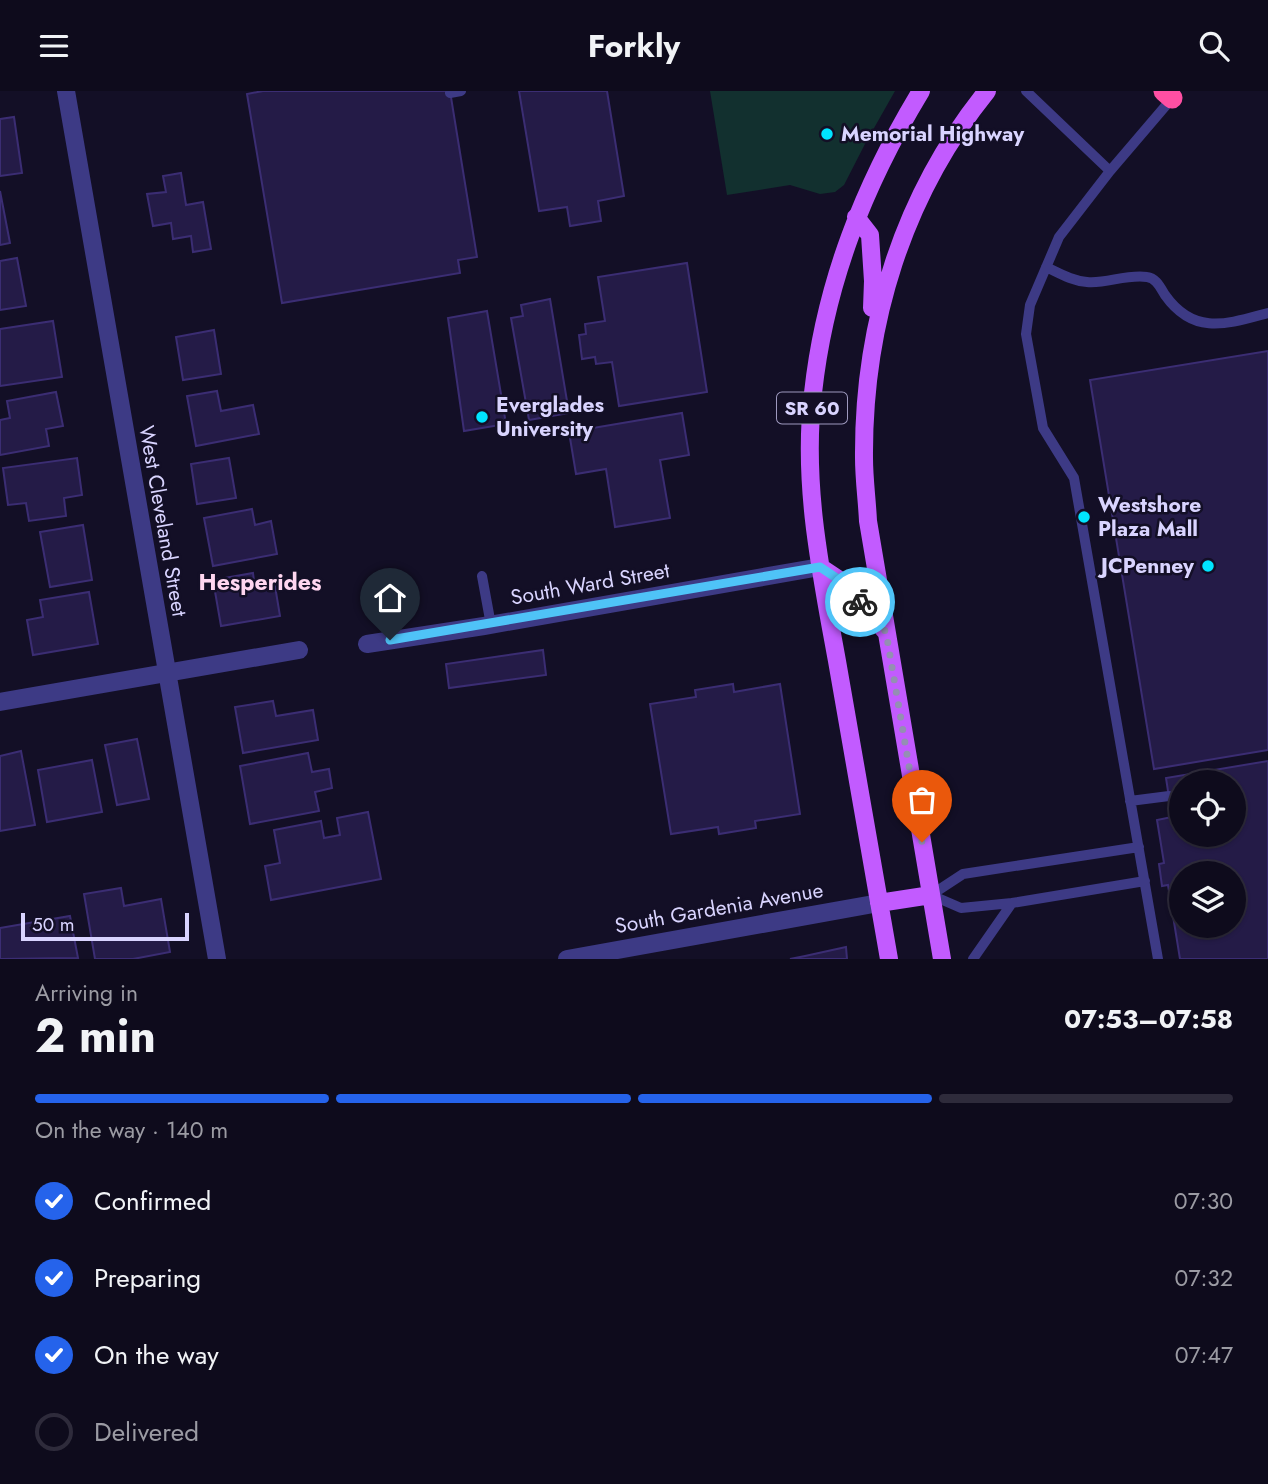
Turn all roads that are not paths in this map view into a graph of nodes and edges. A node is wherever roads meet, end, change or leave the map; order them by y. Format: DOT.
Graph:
graph roads {
  1 [pos="66,91"];
  2 [pos="921,91"];
  3 [pos="987,91"];
  4 [pos="1026,91"];
  5 [pos="1172,93"];
  6 [pos="1110,171"];
  7 [pos="856,217"];
  8 [pos="1046,267"];
  9 [pos="1268,313"];
  10 [pos="871,350"];
  11 [pos="820,567"];
  12 [pos="482,576"];
  13 [pos="491,625"];
  14 [pos="886,632"];
  15 [pos="367,644"];
  16 [pos="299,650"];
  17 [pos="166,675"];
  18 [pos="0,702"];
  19 [pos="1169,796"];
  20 [pos="1130,801"];
  21 [pos="1139,847"];
  22 [pos="1144,881"];
  23 [pos="931,894"];
  24 [pos="879,903"];
  25 [pos="1012,904"];
  26 [pos="632,953"];
  27 [pos="217,959"];
  28 [pos="567,959"];
  29 [pos="889,959"];
  30 [pos="942,959"];
  31 [pos="973,959"];
  32 [pos="1158,959"];
  1 -- 17 [label="street, West Cleveland Street"];
  2 -- 7 [label="main road, SR 60"];
  3 -- 10 [label="main road, SR 60"];
  4 -- 6 [label="lane"];
  5 -- 6 [label="lane"];
  6 -- 8 [label="lane"];
  7 -- 10 [label="main road"];
  7 -- 11 [label="main road, SR 60"];
  8 -- 9 [label="lane"];
  8 -- 20 [label="lane"];
  10 -- 14 [label="main road, SR 60"];
  11 -- 13 [label="street, South Ward Street"];
  11 -- 14 [label="main road"];
  11 -- 24 [label="main road, SR 60"];
  12 -- 13 [label="lane"];
  13 -- 15 [label="street, South Ward Street"];
  14 -- 23 [label="main road, SR 60"];
  16 -- 17 [label="street"];
  17 -- 18 [label="street"];
  17 -- 27 [label="street, West Cleveland Street"];
  19 -- 20 [label="lane"];
  20 -- 21 [label="lane"];
  21 -- 22 [label="lane"];
  21 -- 23 [label="lane"];
  22 -- 25 [label="lane"];
  22 -- 32 [label="lane"];
  23 -- 24 [label="main road"];
  23 -- 25 [label="lane"];
  23 -- 30 [label="main road, SR 60"];
  24 -- 26 [label="street, South Gardenia Avenue"];
  24 -- 29 [label="main road, SR 60"];
  25 -- 31 [label="lane"];
  26 -- 28 [label="street, South Gardenia Avenue"];
}
